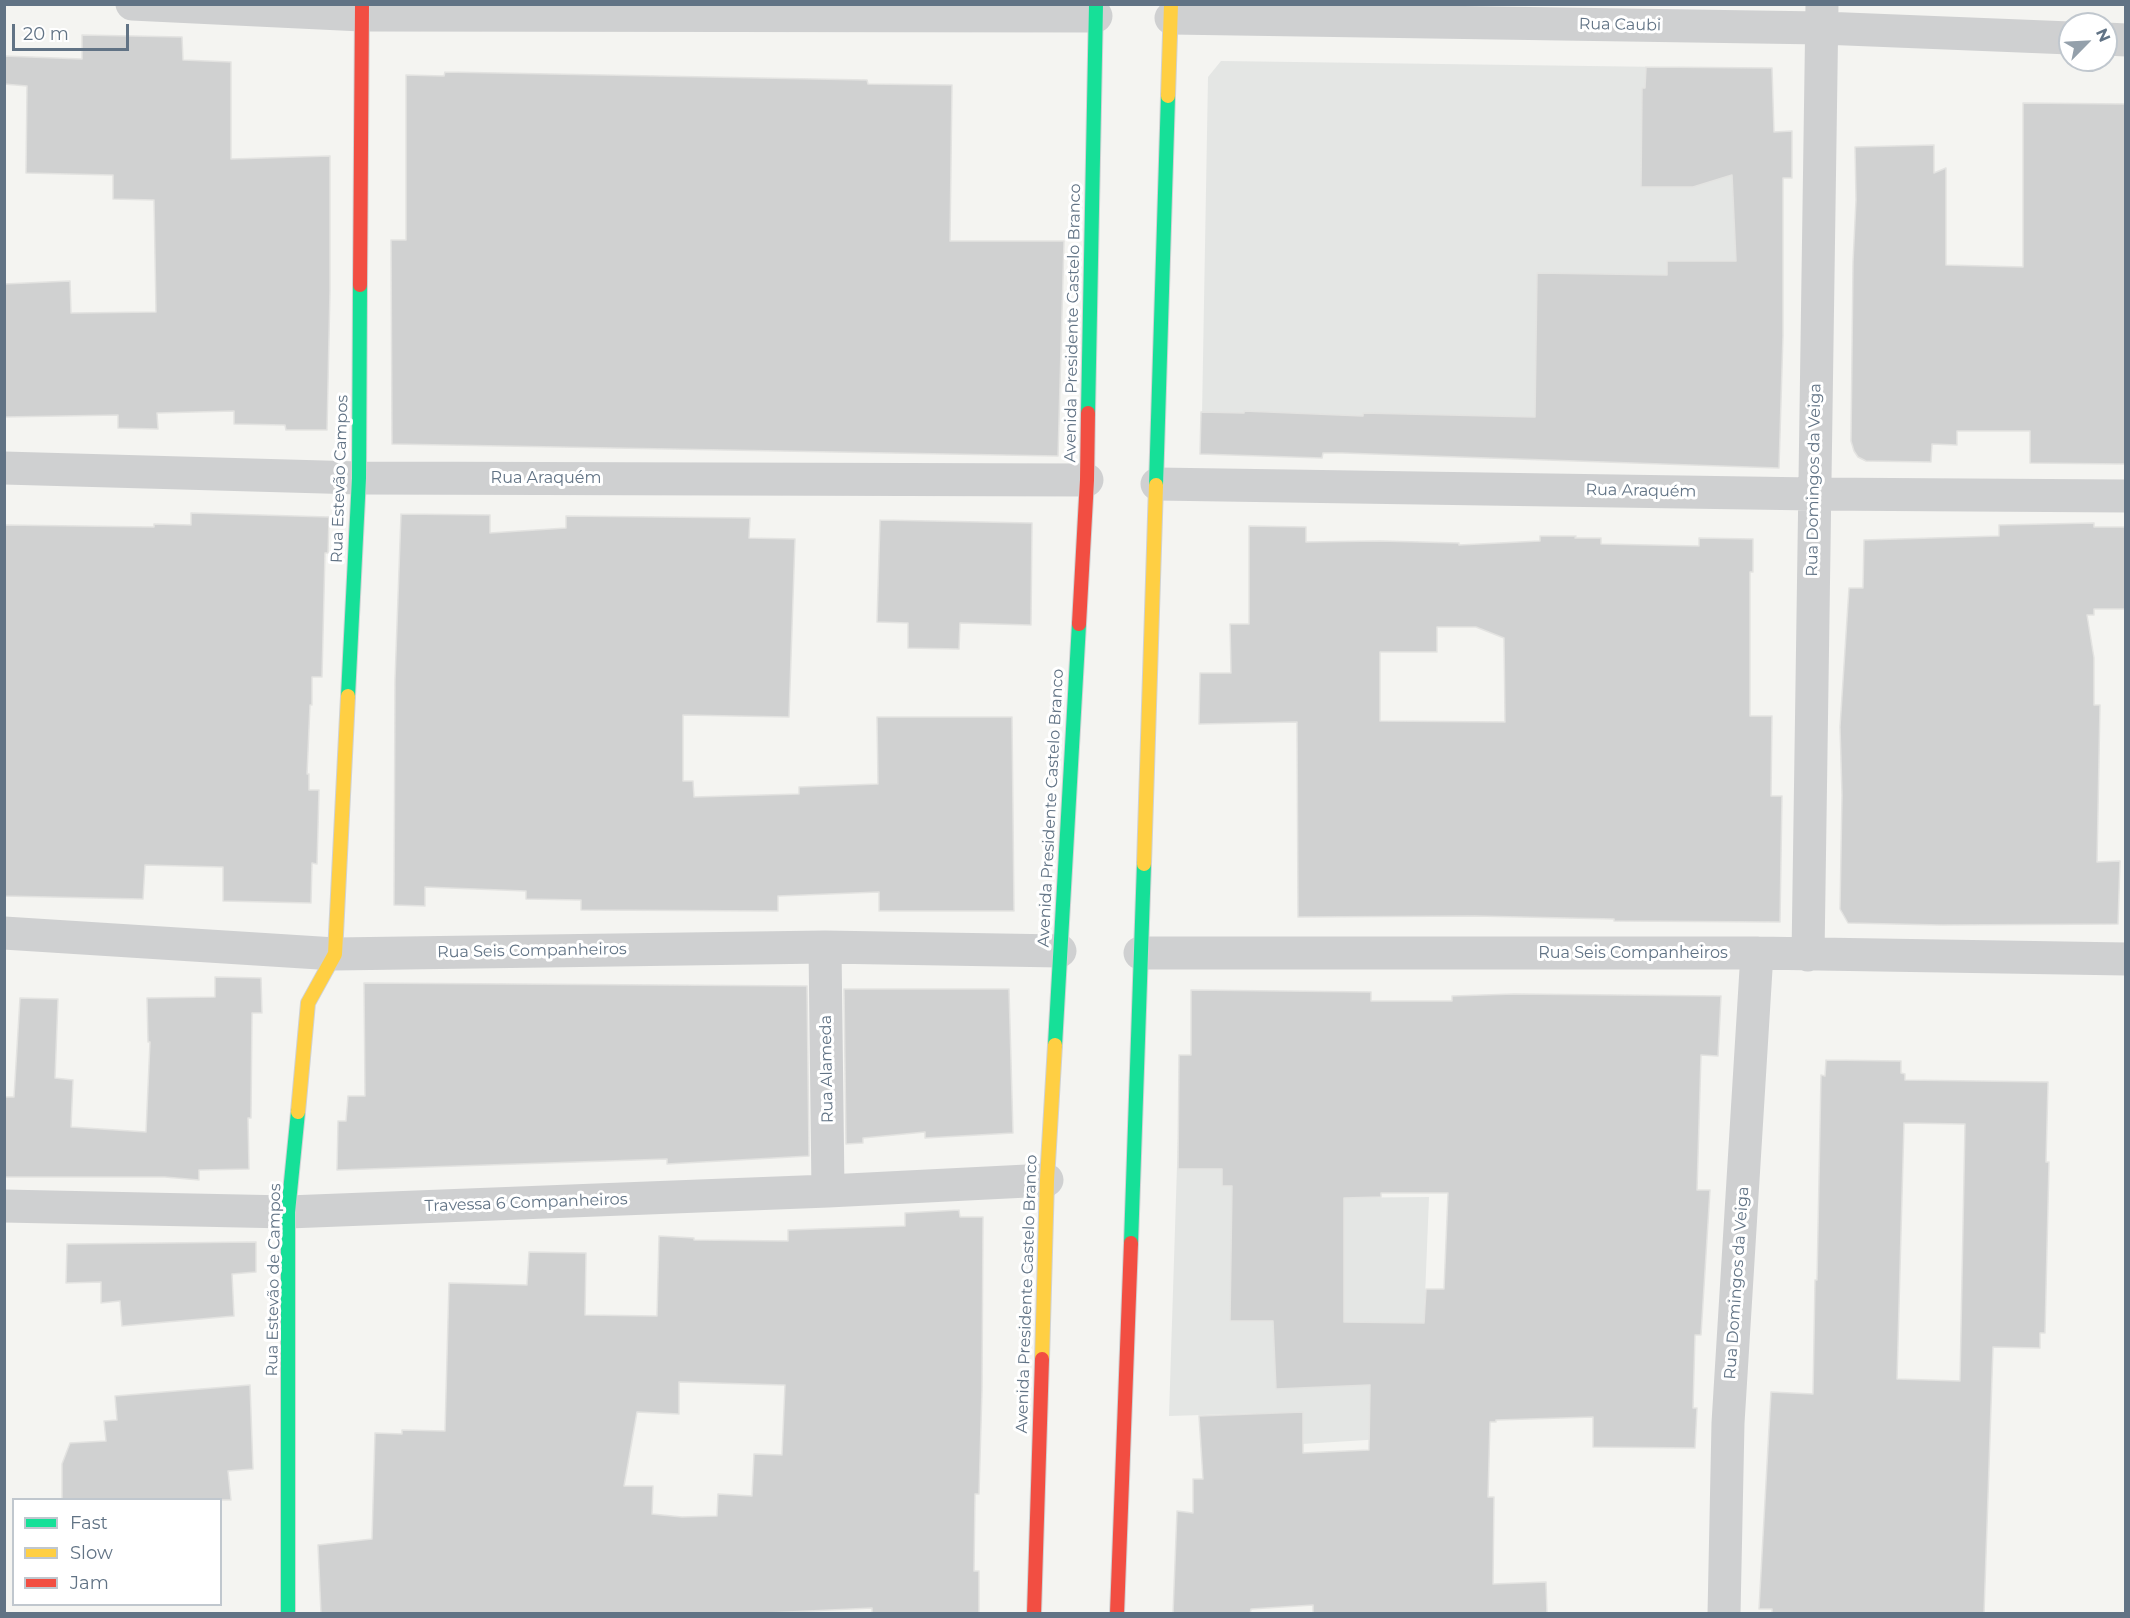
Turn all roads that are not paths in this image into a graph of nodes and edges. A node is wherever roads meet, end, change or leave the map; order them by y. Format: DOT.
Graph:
graph roads {
  1 [pos="132,4"];
  2 [pos="362,10"];
  3 [pos="1096,10"];
  4 [pos="1171,11"];
  5 [pos="1822,16"];
  6 [pos="2058,37"];
  7 [pos="4,468"];
  8 [pos="359,478"];
  9 [pos="1087,480"];
  10 [pos="1157,484"];
  11 [pos="1814,494"];
  12 [pos="2126,496"];
  13 [pos="4,933"];
  14 [pos="825,947"];
  15 [pos="1060,951"];
  16 [pos="1140,953"];
  17 [pos="1757,953"];
  18 [pos="335,954"];
  19 [pos="1808,955"];
  20 [pos="2126,958"];
  21 [pos="1047,1179"];
  22 [pos="828,1191"];
  23 [pos="4,1206"];
  24 [pos="288,1212"];
  25 [pos="288,1614"];
  26 [pos="1034,1614"];
  27 [pos="1117,1614"];
  28 [pos="1724,1614"];
  1 -- 2 [label="street"];
  2 -- 3 [label="street"];
  2 -- 8 [label="main road, Rua Estevão Campos"];
  3 -- 9 [label="main road, Avenida Presidente Castelo Branco"];
  4 -- 5 [label="street, Rua Caubi"];
  4 -- 10 [label="main road"];
  5 -- 6 [label="street, Rua Caubi"];
  5 -- 11 [label="street, Rua Domingos da Veiga"];
  7 -- 8 [label="street, Rua Araquém"];
  8 -- 9 [label="street, Rua Araquém"];
  8 -- 18 [label="main road, Rua Estevão Campos"];
  9 -- 15 [label="main road, Avenida Presidente Castelo Branco"];
  10 -- 11 [label="street, Rua Araquém"];
  10 -- 16 [label="main road"];
  11 -- 12 [label="street, Rua Araquém"];
  11 -- 19 [label="street, Rua Domingos da Veiga"];
  13 -- 18 [label="street, Rua Seis Companheiros"];
  14 -- 15 [label="street, Rua Seis Companheiros"];
  14 -- 18 [label="street, Rua Seis Companheiros"];
  14 -- 22 [label="street, Rua Alameda"];
  15 -- 21 [label="main road, Avenida Presidente Castelo Branco"];
  16 -- 17 [label="street, Rua Seis Companheiros"];
  16 -- 27 [label="main road"];
  17 -- 19 [label="street, Rua Seis Companheiros"];
  17 -- 28 [label="street, Rua Domingos da Veiga"];
  18 -- 24 [label="main road, Rua Estevão de Campos"];
  19 -- 20 [label="street, Rua Seis Companheiros"];
  21 -- 22 [label="street, Travessa 6 Companheiros"];
  21 -- 26 [label="main road, Avenida Presidente Castelo Branco"];
  22 -- 24 [label="street, Travessa 6 Companheiros"];
  23 -- 24 [label="street, Travessa 6 Companheiros"];
  24 -- 25 [label="main road, Rua Estevão de Campos"];
}
